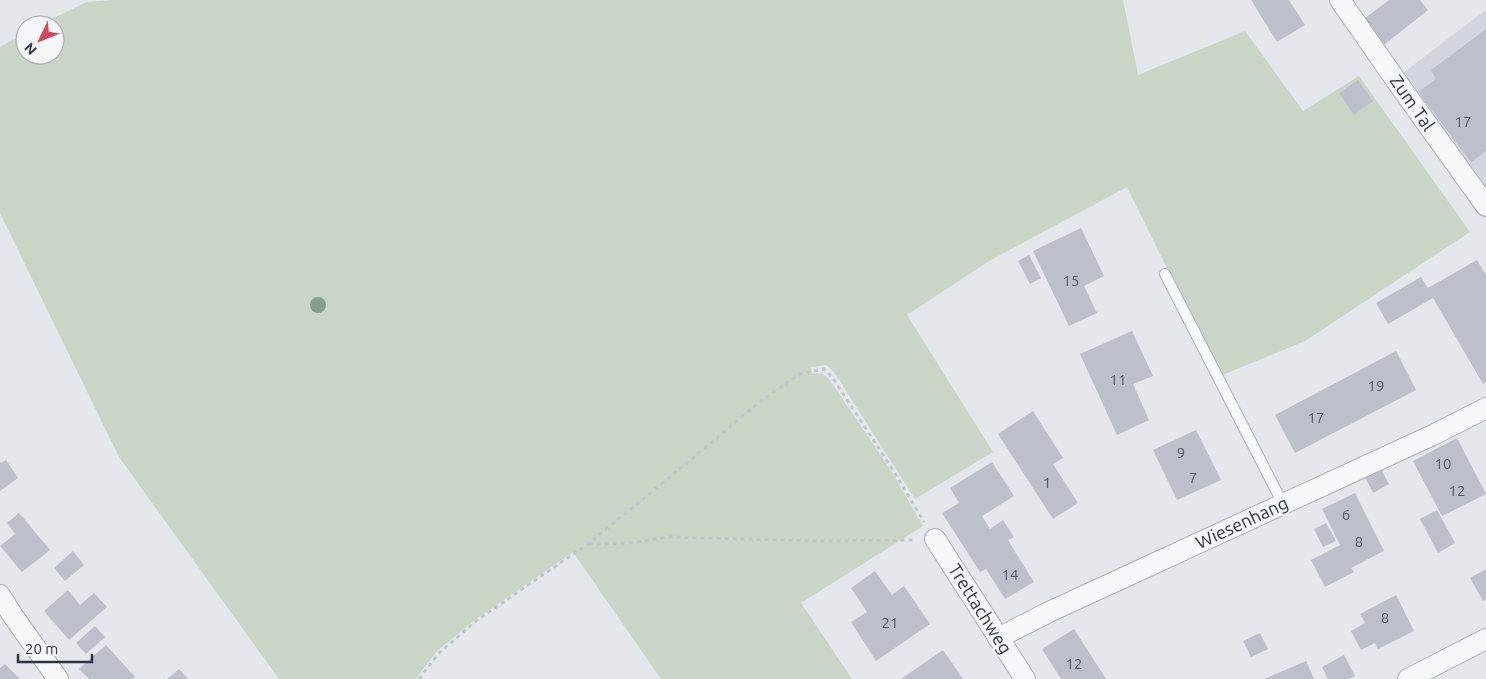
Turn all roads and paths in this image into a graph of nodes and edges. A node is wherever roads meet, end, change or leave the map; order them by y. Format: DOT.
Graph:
graph roads {
  1 [pos="1340,0"];
  2 [pos="1486,206"];
  3 [pos="1165,274"];
  4 [pos="1486,408"];
  5 [pos="1283,504"];
  6 [pos="935,539"];
  7 [pos="588,544"];
  8 [pos="0,595"];
  9 [pos="998,638"];
  10 [pos="1486,638"];
  11 [pos="58,679"];
  12 [pos="419,679"];
  13 [pos="1025,679"];
  14 [pos="1408,679"];
  1 -- 2 [label="street, Zum Tal"];
  3 -- 5 [label="lane"];
  4 -- 5 [label="street, Wiesenhang"];
  5 -- 9 [label="street, Wiesenhang"];
  6 -- 7 [label="path"];
  6 -- 7 [label="path"];
  6 -- 9 [label="street, Trettachweg"];
  7 -- 12 [label="path"];
  8 -- 11 [label="street"];
  9 -- 13 [label="street, Trettachweg"];
  10 -- 14 [label="street"];
}
